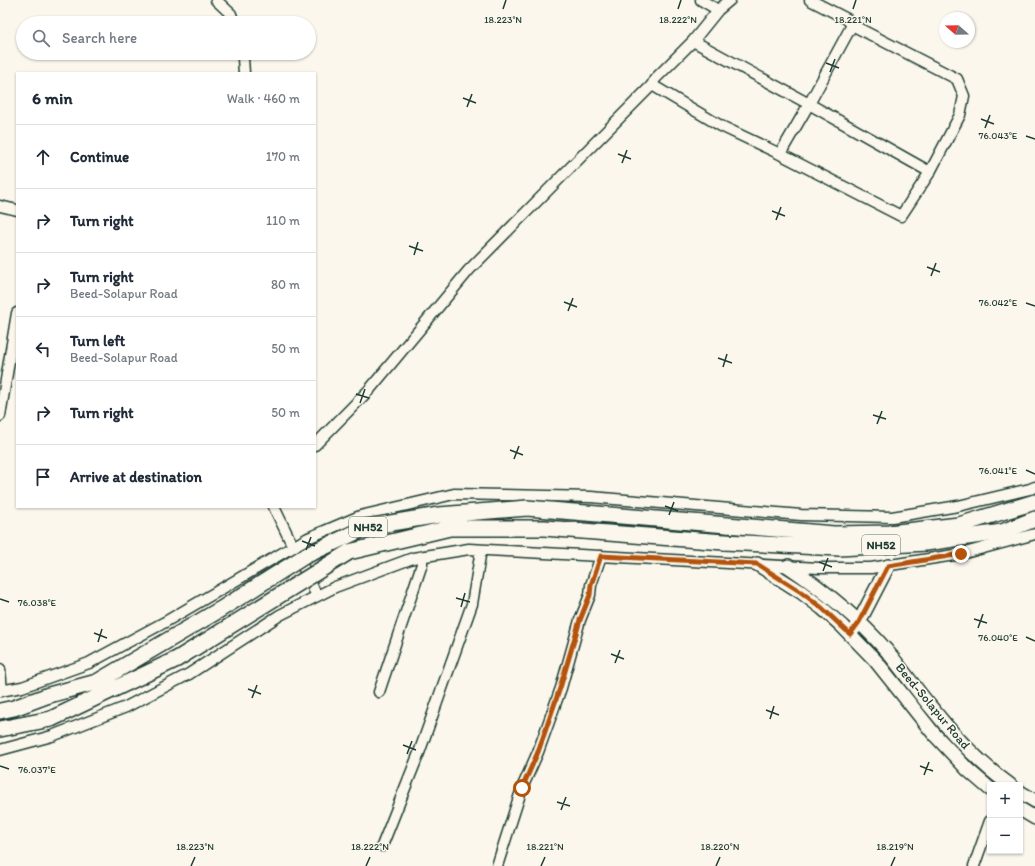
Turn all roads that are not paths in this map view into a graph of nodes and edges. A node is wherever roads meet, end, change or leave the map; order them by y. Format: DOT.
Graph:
graph roads {
  1 [pos="216,0"];
  2 [pos="701,0"];
  3 [pos="730,0"];
  4 [pos="810,0"];
  5 [pos="718,10"];
  6 [pos="232,16"];
  7 [pos="852,25"];
  8 [pos="693,41"];
  9 [pos="243,60"];
  10 [pos="244,72"];
  11 [pos="652,85"];
  12 [pos="809,104"];
  13 [pos="780,154"];
  14 [pos="930,172"];
  15 [pos="0,206"];
  16 [pos="16,210"];
  17 [pos="16,319"];
  18 [pos="0,416"];
  19 [pos="316,444"];
  20 [pos="1035,487"];
  21 [pos="1035,502"];
  22 [pos="274,508"];
  23 [pos="1035,519"];
  24 [pos="1035,534"];
  25 [pos="293,546"];
  26 [pos="481,550"];
  27 [pos="424,556"];
  28 [pos="601,556"];
  29 [pos="757,564"];
  30 [pos="788,566"];
  31 [pos="888,566"];
  32 [pos="317,596"];
  33 [pos="859,622"];
  34 [pos="850,634"];
  35 [pos="0,669"];
  36 [pos="1,691"];
  37 [pos="379,692"];
  38 [pos="0,711"];
  39 [pos="0,729"];
  40 [pos="0,750"];
  41 [pos="1006,782"];
  42 [pos="987,786"];
  43 [pos="1023,794"];
  44 [pos="1035,801"];
  45 [pos="1023,811"];
  46 [pos="1035,818"];
  47 [pos="987,829"];
  48 [pos="382,846"];
  49 [pos="497,866"];
  50 [pos="974,866"];
  1 -- 6 [label="street"];
  2 -- 5 [label="street"];
  3 -- 5 [label="street"];
  4 -- 7 [label="street"];
  5 -- 8 [label="street"];
  7 -- 12 [label="street"];
  7 -- 14 [label="street"];
  8 -- 11 [label="street"];
  8 -- 12 [label="street"];
  9 -- 10 [label="street"];
  11 -- 13 [label="street"];
  11 -- 19 [label="street"];
  12 -- 13 [label="street"];
  12 -- 14 [label="street"];
  13 -- 14 [label="street"];
  15 -- 16 [label="street"];
  17 -- 18 [label="street"];
  20 -- 25 [label="street"];
  21 -- 38 [label="highway, NH52, bridge"];
  22 -- 25 [label="street"];
  23 -- 39 [label="highway, NH52, bridge"];
  24 -- 31 [label="street"];
  25 -- 32 [label="street"];
  25 -- 36 [label="street"];
  26 -- 27 [label="street"];
  26 -- 28 [label="street"];
  26 -- 48 [label="street"];
  27 -- 32 [label="street"];
  27 -- 37 [label="street"];
  28 -- 29 [label="street"];
  28 -- 49 [label="street"];
  29 -- 30 [label="street"];
  29 -- 34 [label="main road, Beed-Solapur Road"];
  30 -- 31 [label="street"];
  30 -- 33 [label="main road, Beed-Solapur Road"];
  31 -- 33 [label="main road"];
  32 -- 40 [label="street"];
  33 -- 34 [label="main road"];
  33 -- 41 [label="main road, Beed-Solapur Road"];
  34 -- 42 [label="main road, Beed-Solapur Road"];
  35 -- 36 [label="street"];
  43 -- 44 [label="main road"];
  45 -- 46 [label="main road"];
  47 -- 50 [label="street"];
}
